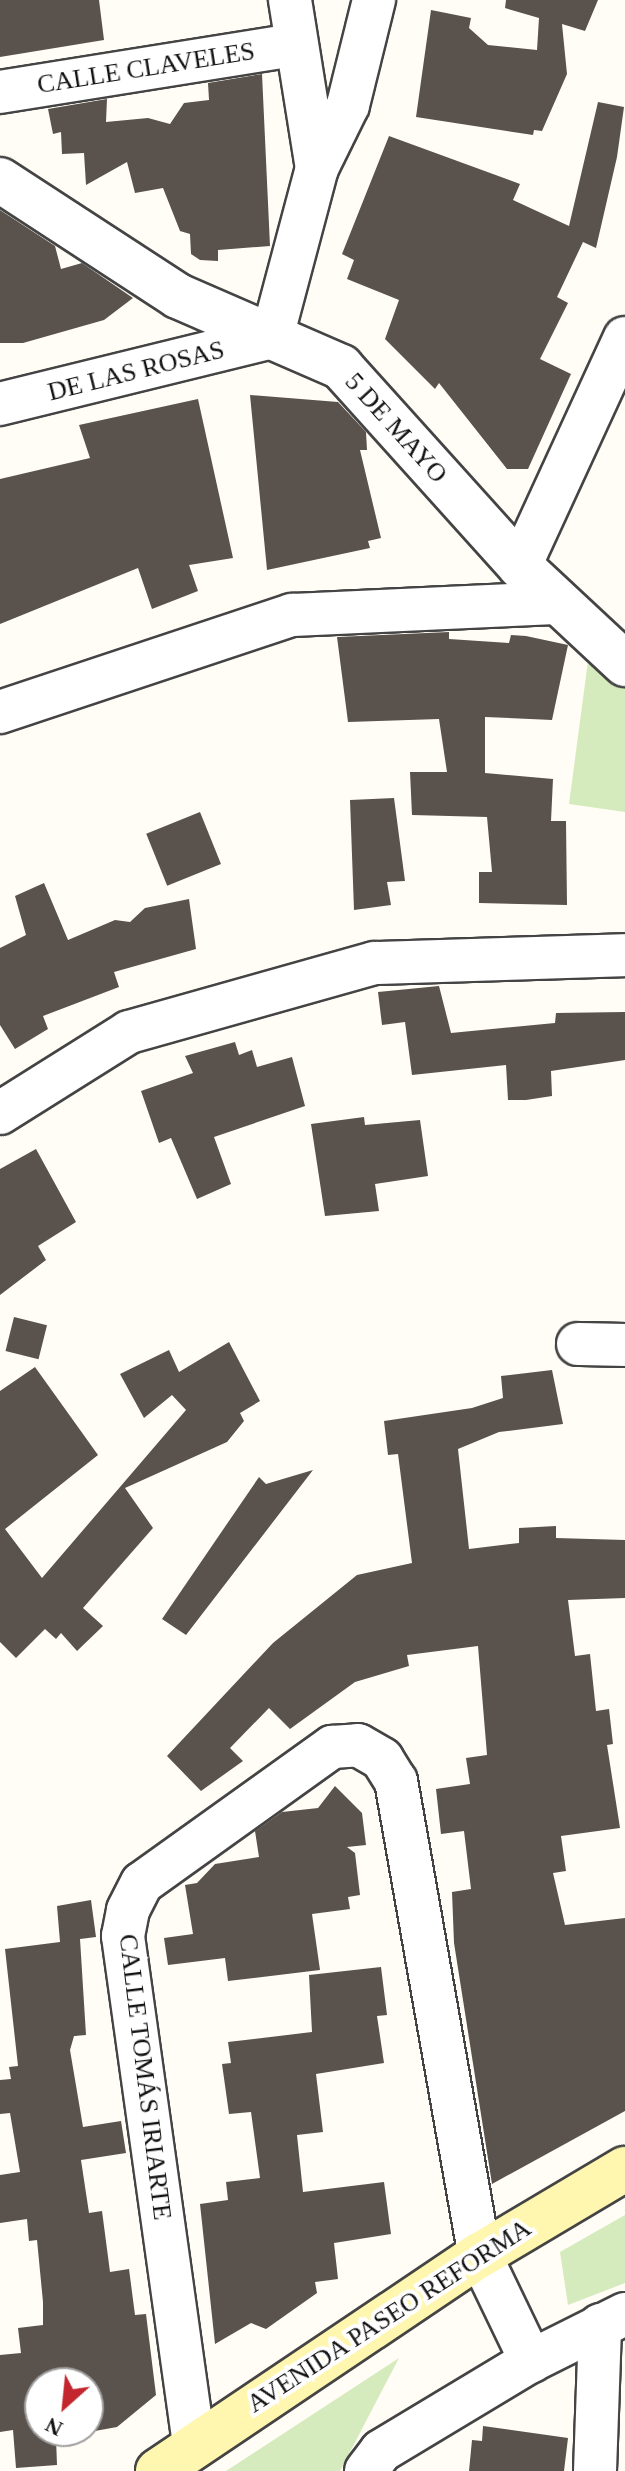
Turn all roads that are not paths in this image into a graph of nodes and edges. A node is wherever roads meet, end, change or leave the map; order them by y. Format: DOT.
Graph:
graph roads {
  1 [pos="290,0"];
  2 [pos="374,0"];
  3 [pos="293,45"];
  4 [pos="0,92"];
  5 [pos="317,168"];
  6 [pos="0,180"];
  7 [pos="272,337"];
  8 [pos="625,338"];
  9 [pos="0,404"];
  10 [pos="520,566"];
  11 [pos="556,603"];
  12 [pos="625,664"];
  13 [pos="0,712"];
  14 [pos="625,955"];
  15 [pos="0,1113"];
  16 [pos="578,1344"];
  17 [pos="625,1345"];
  18 [pos="625,2169"];
  19 [pos="480,2255"];
  20 [pos="612,2320"];
  21 [pos="531,2361"];
  22 [pos="194,2444"];
  23 [pos="374,2461"];
  24 [pos="158,2471"];
  25 [pos="595,2471"];
  1 -- 3 [label="street"];
  2 -- 5 [label="street"];
  3 -- 4 [label="street, CALLE CLAVELES"];
  3 -- 5 [label="street"];
  5 -- 7 [label="street"];
  6 -- 7 [label="street, 5 DE MAYO"];
  7 -- 9 [label="street, DE LAS ROSAS"];
  7 -- 10 [label="street, 5 DE MAYO"];
  8 -- 10 [label="street"];
  10 -- 11 [label="street, 5 DE MAYO"];
  11 -- 12 [label="street, 5 DE MAYO"];
  11 -- 13 [label="street"];
  14 -- 15 [label="street"];
  16 -- 17 [label="street"];
  18 -- 19 [label="main road, AVENIDA PASEO REFORMA"];
  19 -- 21 [label="street, CALLE TOMÁS IRIARTE"];
  19 -- 22 [label="main road, AVENIDA PASEO REFORMA"];
  19 -- 22 [label="street, CALLE TOMÁS IRIARTE"];
  20 -- 21 [label="street"];
  20 -- 25 [label="street"];
  21 -- 23 [label="street"];
  22 -- 24 [label="main road, AVENIDA PASEO REFORMA"];
}
